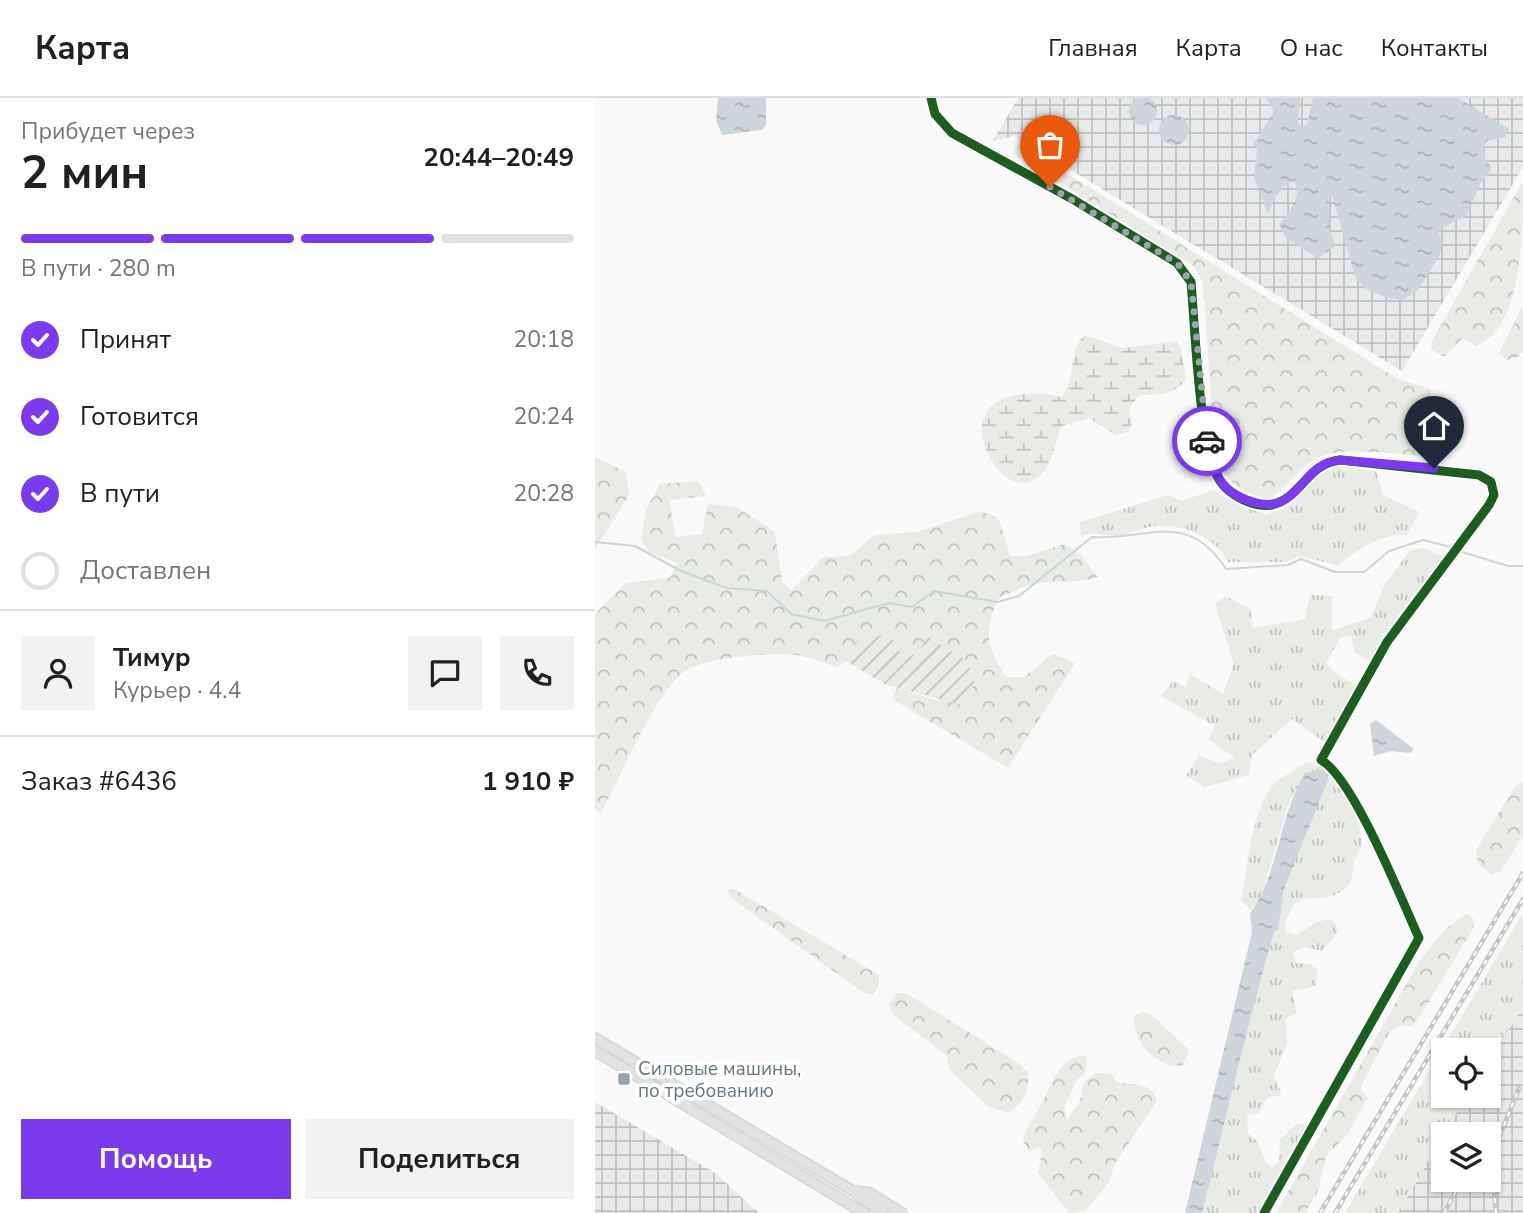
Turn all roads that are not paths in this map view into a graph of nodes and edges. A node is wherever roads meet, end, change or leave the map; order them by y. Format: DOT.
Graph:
graph roads {
  1 [pos="931,98"];
  2 [pos="595,1038"];
  3 [pos="595,1051"];
  4 [pos="831,1191"];
  5 [pos="853,1191"];
  6 [pos="852,1213"];
  7 [pos="864,1213"];
  8 [pos="883,1213"];
  9 [pos="902,1213"];
  10 [pos="1264,1213"];
  1 -- 10 [label="street"];
  2 -- 5 [label="street"];
  3 -- 4 [label="street"];
  4 -- 6 [label="street"];
  4 -- 7 [label="street"];
  5 -- 8 [label="street"];
  5 -- 9 [label="street"];
}
